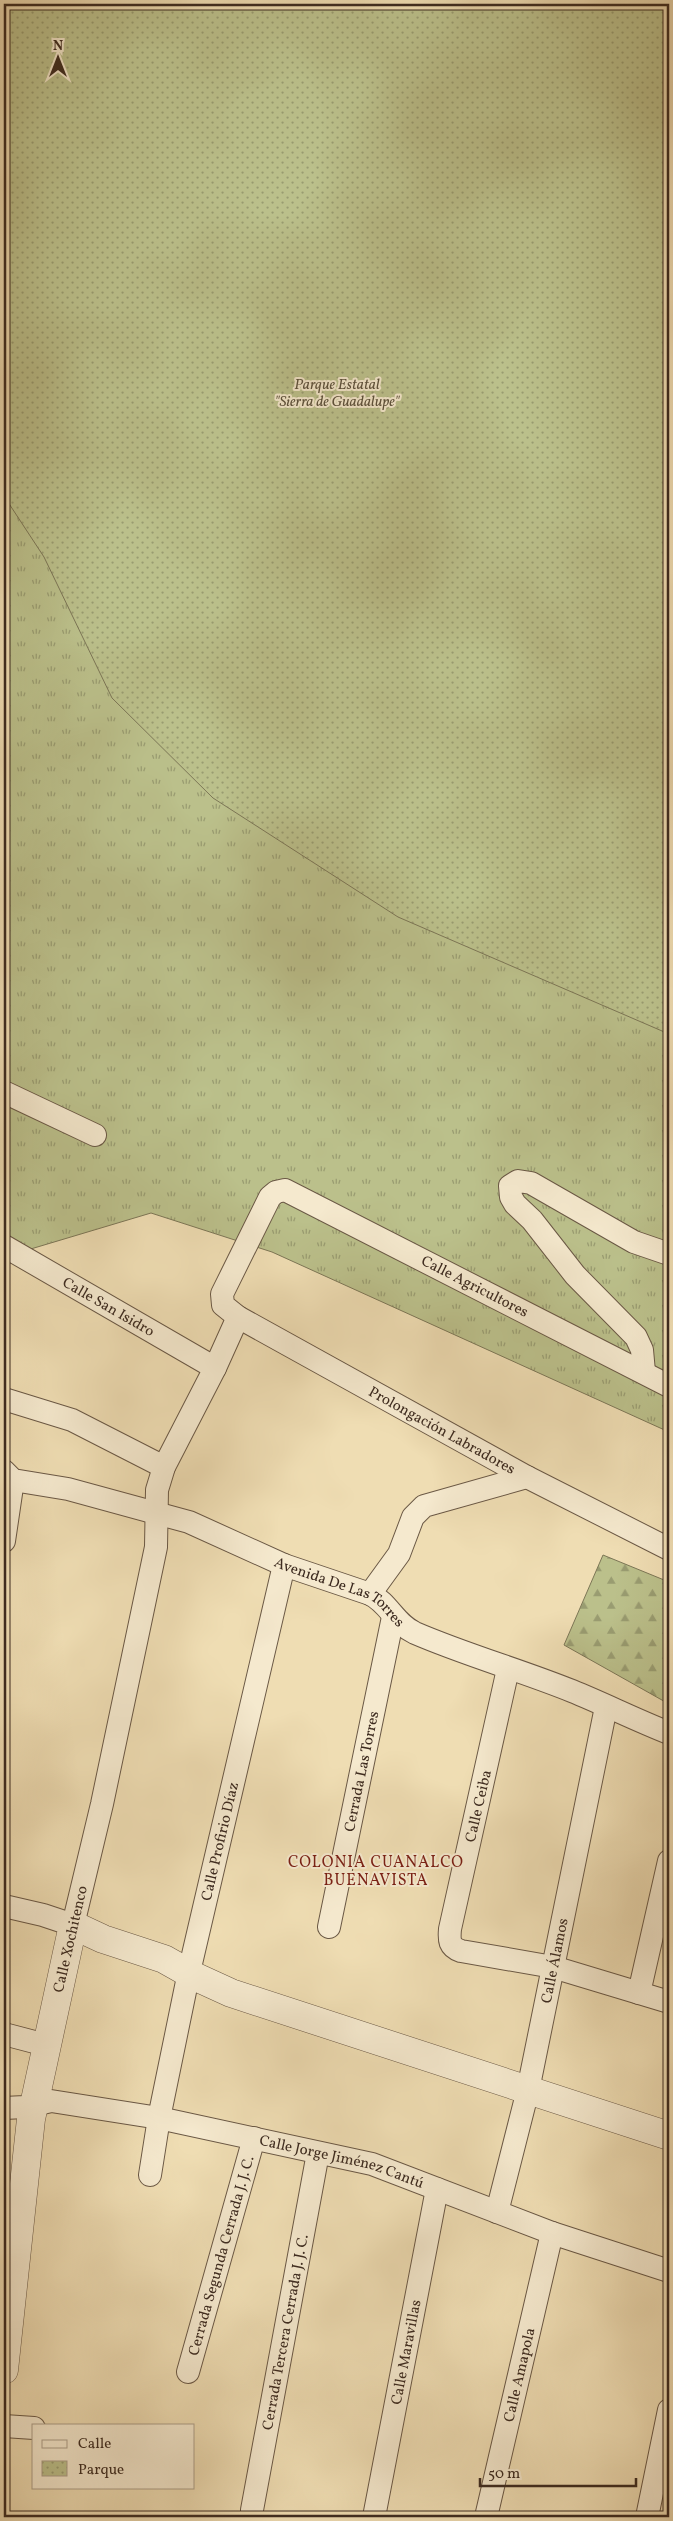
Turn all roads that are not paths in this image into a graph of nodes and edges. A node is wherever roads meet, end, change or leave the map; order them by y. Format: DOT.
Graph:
graph roads {
  1 [pos="4,1092"];
  2 [pos="96,1136"];
  3 [pos="280,1190"];
  4 [pos="4,1246"];
  5 [pos="669,1254"];
  6 [pos="238,1317"];
  7 [pos="215,1368"];
  8 [pos="644,1372"];
  9 [pos="669,1386"];
  10 [pos="4,1399"];
  11 [pos="164,1467"];
  12 [pos="8,1476"];
  13 [pos="527,1476"];
  14 [pos="156,1512"];
  15 [pos="4,1540"];
  16 [pos="669,1548"];
  17 [pos="284,1565"];
  18 [pos="370,1594"];
  19 [pos="393,1617"];
  20 [pos="508,1669"];
  21 [pos="606,1707"];
  22 [pos="669,1733"];
  23 [pos="669,1861"];
  24 [pos="4,1906"];
  25 [pos="73,1925"];
  26 [pos="329,1927"];
  27 [pos="554,1967"];
  28 [pos="189,1972"];
  29 [pos="639,1993"];
  30 [pos="669,2002"];
  31 [pos="4,2034"];
  32 [pos="46,2045"];
  33 [pos="528,2090"];
  34 [pos="34,2104"];
  35 [pos="4,2108"];
  36 [pos="159,2118"];
  37 [pos="669,2136"];
  38 [pos="254,2138"];
  39 [pos="318,2153"];
  40 [pos="150,2175"];
  41 [pos="437,2189"];
  42 [pos="497,2212"];
  43 [pos="552,2232"];
  44 [pos="669,2271"];
  45 [pos="4,2370"];
  46 [pos="188,2372"];
  47 [pos="669,2410"];
  48 [pos="4,2426"];
  49 [pos="32,2428"];
  50 [pos="252,2510"];
  51 [pos="374,2517"];
  52 [pos="486,2517"];
  53 [pos="647,2517"];
  1 -- 2 [label="street"];
  3 -- 6 [label="street, Prolongación Labradores"];
  3 -- 8 [label="street, Calle Agricultores"];
  4 -- 7 [label="street, Calle San Isidro"];
  5 -- 8 [label="street"];
  6 -- 7 [label="street, Calle Xochitenco"];
  6 -- 13 [label="street, Prolongación Labradores"];
  7 -- 11 [label="street, Calle Xochitenco"];
  8 -- 9 [label="street, Calle Agricultores"];
  10 -- 11 [label="street"];
  11 -- 14 [label="street, Calle Xochitenco"];
  12 -- 14 [label="street, Avenida De Las Torres"];
  12 -- 15 [label="street"];
  13 -- 16 [label="street, Prolongación Labradores"];
  13 -- 18 [label="street"];
  14 -- 17 [label="street, Avenida De Las Torres"];
  14 -- 25 [label="street, Calle Xochitenco"];
  17 -- 18 [label="street, Avenida De Las Torres"];
  17 -- 28 [label="street, Calle Profirio Díaz"];
  18 -- 19 [label="street, Avenida De Las Torres"];
  19 -- 20 [label="street, Avenida De Las Torres"];
  19 -- 26 [label="street, Cerrada Las Torres"];
  20 -- 21 [label="street, Avenida De Las Torres"];
  20 -- 27 [label="street, Calle Ceiba"];
  21 -- 22 [label="street, Avenida De Las Torres"];
  21 -- 27 [label="street, Calle Álamos"];
  23 -- 29 [label="street"];
  24 -- 25 [label="street"];
  25 -- 28 [label="street"];
  25 -- 32 [label="street, Calle Xochitenco"];
  27 -- 29 [label="street"];
  27 -- 33 [label="street, Calle Álamos"];
  28 -- 33 [label="street"];
  28 -- 36 [label="street, Calle Profirio Díaz"];
  29 -- 30 [label="street"];
  31 -- 32 [label="street"];
  32 -- 34 [label="street, Calle Xochitenco"];
  33 -- 37 [label="street"];
  33 -- 42 [label="street, Calle Álamos"];
  34 -- 35 [label="street, Calle Jorge Jiménez Cantú"];
  34 -- 36 [label="street, Calle Jorge Jiménez Cantú"];
  34 -- 45 [label="street, Calle Xochitenco"];
  36 -- 38 [label="street, Calle Jorge Jiménez Cantú"];
  36 -- 40 [label="street, Calle Profirio Díaz"];
  38 -- 39 [label="street, Calle Jorge Jiménez Cantú"];
  38 -- 46 [label="street, Cerrada Segunda Cerrada J. J. C."];
  39 -- 41 [label="street, Calle Jorge Jiménez Cantú"];
  39 -- 50 [label="street, Cerrada Tercera Cerrada J. J. C."];
  41 -- 42 [label="street, Calle Jorge Jiménez Cantú"];
  41 -- 51 [label="street, Calle Maravillas"];
  42 -- 43 [label="street, Calle Jorge Jiménez Cantú"];
  43 -- 44 [label="street, Calle Jorge Jiménez Cantú"];
  43 -- 52 [label="street, Calle Amapola"];
  47 -- 53 [label="street"];
  48 -- 49 [label="street"];
}
